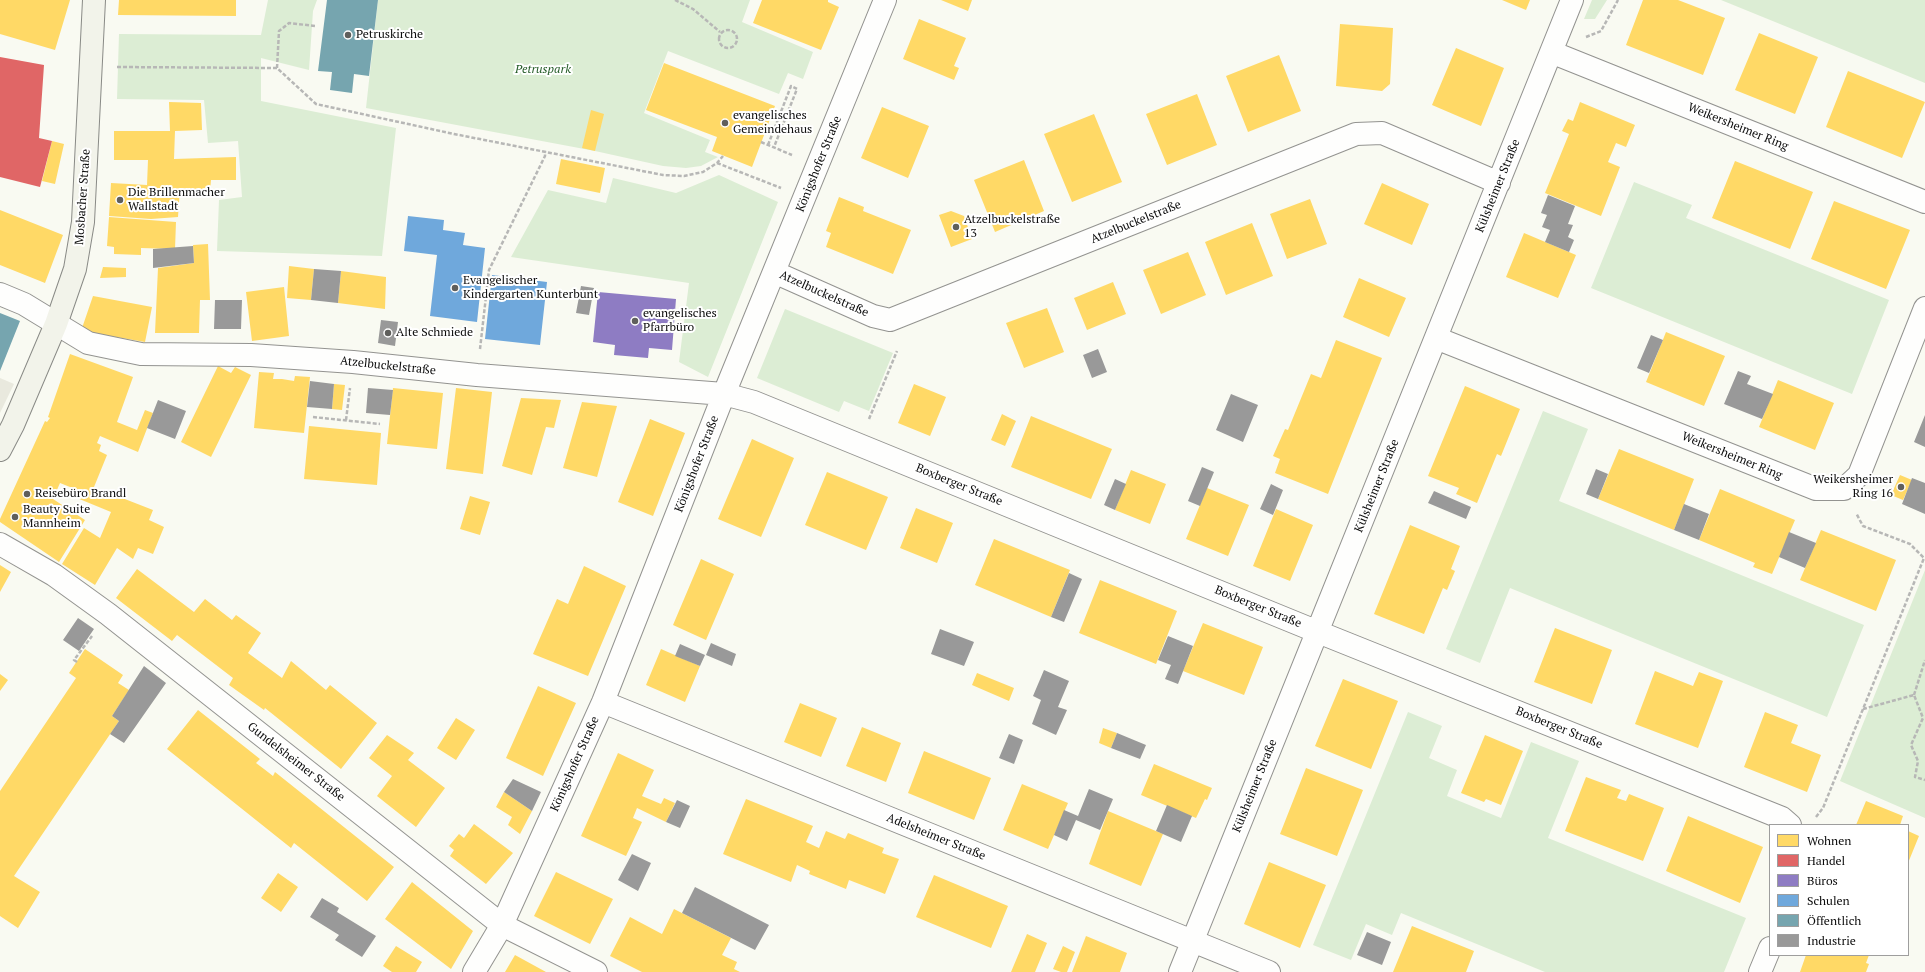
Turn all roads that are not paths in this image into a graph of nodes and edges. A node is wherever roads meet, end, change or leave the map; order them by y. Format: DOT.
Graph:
graph roads {
  1 [pos="94,0"];
  2 [pos="885,0"];
  3 [pos="1572,0"];
  4 [pos="1551,52"];
  5 [pos="1499,183"];
  6 [pos="1925,202"];
  7 [pos="774,272"];
  8 [pos="0,294"];
  9 [pos="1925,308"];
  10 [pos="56,324"];
  11 [pos="1436,338"];
  12 [pos="724,394"];
  13 [pos="0,450"];
  14 [pos="0,544"];
  15 [pos="1318,632"];
  16 [pos="603,702"];
  17 [pos="1789,824"];
  18 [pos="502,925"];
  19 [pos="1193,942"];
  20 [pos="1769,950"];
  21 [pos="474,972"];
  22 [pos="596,972"];
  23 [pos="1180,972"];
  24 [pos="1270,972"];
  25 [pos="1760,972"];
  1 -- 10 [label="street, Mosbacher Straße"];
  2 -- 7 [label="street, Königshofer Straße"];
  3 -- 4 [label="street, Külsheimer Straße"];
  4 -- 5 [label="street, Külsheimer Straße"];
  4 -- 6 [label="street, Weikersheimer Ring"];
  5 -- 7 [label="street, Atzelbuckelstraße"];
  5 -- 11 [label="street, Külsheimer Straße"];
  7 -- 12 [label="street, Königshofer Straße"];
  8 -- 10 [label="street, Atzelbuckelstraße"];
  9 -- 11 [label="street, Weikersheimer Ring"];
  10 -- 12 [label="street, Atzelbuckelstraße"];
  10 -- 13 [label="street, Mosbacher Straße"];
  11 -- 15 [label="street, Külsheimer Straße"];
  12 -- 15 [label="street, Boxberger Straße"];
  12 -- 16 [label="street, Königshofer Straße"];
  14 -- 18 [label="street, Gundelsheimer Straße"];
  15 -- 17 [label="street, Boxberger Straße"];
  15 -- 19 [label="street, Külsheimer Straße"];
  16 -- 18 [label="street, Königshofer Straße"];
  16 -- 19 [label="street, Adelsheimer Straße"];
  18 -- 21 [label="street, Königshofer Straße"];
  18 -- 22 [label="street, Gundelsheimer Straße"];
  19 -- 23 [label="street, Külsheimer Straße"];
  19 -- 24 [label="street, Adelsheimer Straße"];
  20 -- 25 [label="street"];
}
